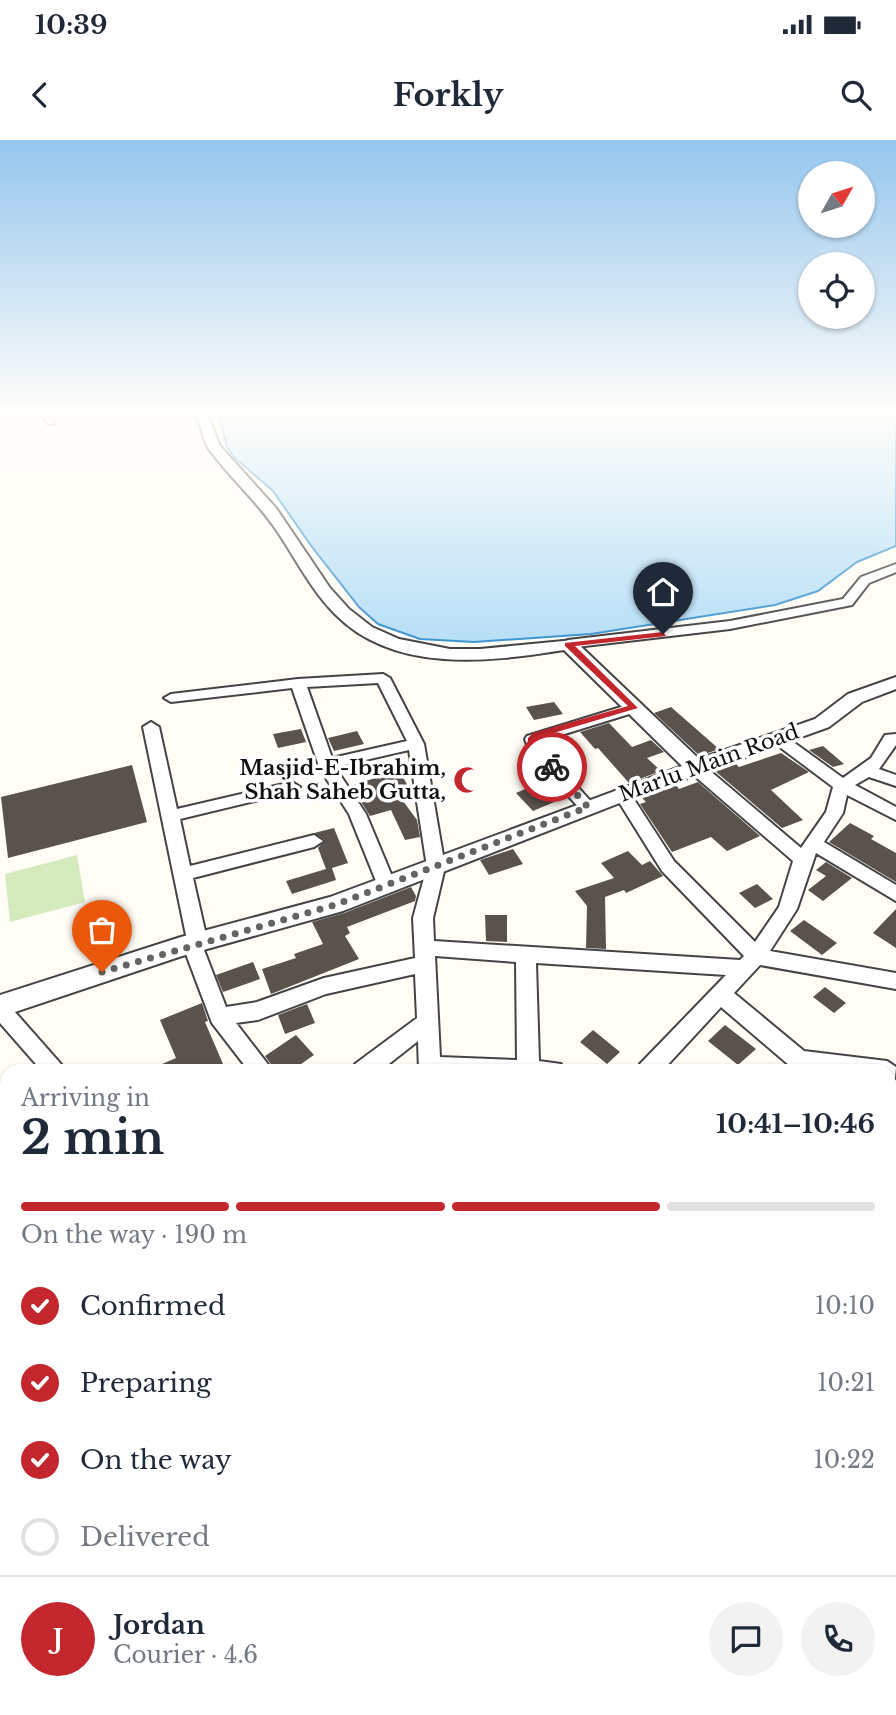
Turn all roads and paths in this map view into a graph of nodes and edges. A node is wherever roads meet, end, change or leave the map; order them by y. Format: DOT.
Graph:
graph roads {
  1 [pos="252,488"];
  2 [pos="896,568"];
  3 [pos="568,644"];
  4 [pos="298,683"];
  5 [pos="896,683"];
  6 [pos="171,698"];
  7 [pos="634,708"];
  8 [pos="151,727"];
  9 [pos="894,736"];
  10 [pos="779,739"];
  11 [pos="416,744"];
  12 [pos="327,764"];
  13 [pos="696,768"];
  14 [pos="869,771"];
  15 [pos="896,781"];
  16 [pos="842,785"];
  17 [pos="292,787"];
  18 [pos="622,794"];
  19 [pos="588,807"];
  20 [pos="896,814"];
  21 [pos="170,816"];
  22 [pos="314,841"];
  23 [pos="808,851"];
  24 [pos="436,867"];
  25 [pos="183,874"];
  26 [pos="387,886"];
  27 [pos="896,894"];
  28 [pos="196,945"];
  29 [pos="526,954"];
  30 [pos="425,956"];
  31 [pos="750,962"];
  32 [pos="896,981"];
  33 [pos="720,994"];
  34 [pos="0,1007"];
  35 [pos="219,1017"];
  36 [pos="427,1022"];
  37 [pos="50,1064"];
  38 [pos="256,1064"];
  39 [pos="372,1064"];
  40 [pos="430,1064"];
  41 [pos="528,1064"];
  42 [pos="655,1064"];
  43 [pos="804,1064"];
  1 -- 3 [label="street"];
  2 -- 3 [label="street"];
  3 -- 7 [label="street"];
  4 -- 6 [label="street"];
  4 -- 11 [label="street"];
  4 -- 12 [label="street"];
  5 -- 10 [label="street, Marlu Main Road"];
  7 -- 13 [label="street"];
  7 -- 19 [label="street"];
  8 -- 21 [label="street"];
  9 -- 14 [label="street"];
  10 -- 13 [label="street, Marlu Main Road"];
  10 -- 16 [label="street"];
  11 -- 12 [label="street"];
  11 -- 24 [label="street"];
  12 -- 26 [label="street"];
  13 -- 18 [label="street, Marlu Main Road"];
  13 -- 23 [label="street"];
  14 -- 15 [label="street"];
  14 -- 16 [label="street"];
  16 -- 20 [label="street"];
  16 -- 23 [label="street"];
  17 -- 21 [label="street"];
  18 -- 19 [label="street, Marlu Main Road"];
  18 -- 31 [label="street"];
  19 -- 24 [label="street, Marlu Main Road"];
  21 -- 25 [label="street"];
  22 -- 25 [label="street"];
  23 -- 27 [label="street"];
  23 -- 31 [label="street"];
  24 -- 26 [label="street, Marlu Main Road"];
  24 -- 30 [label="street"];
  25 -- 28 [label="street"];
  26 -- 28 [label="street, Marlu Main Road"];
  28 -- 34 [label="street, Marlu Main Road"];
  28 -- 35 [label="street"];
  29 -- 30 [label="street"];
  29 -- 31 [label="street"];
  29 -- 41 [label="street"];
  30 -- 35 [label="street"];
  30 -- 36 [label="street"];
  31 -- 32 [label="street"];
  31 -- 33 [label="street"];
  33 -- 42 [label="street"];
  33 -- 43 [label="street"];
  34 -- 37 [label="street"];
  35 -- 38 [label="street"];
  36 -- 39 [label="street"];
  36 -- 40 [label="street"];
}
